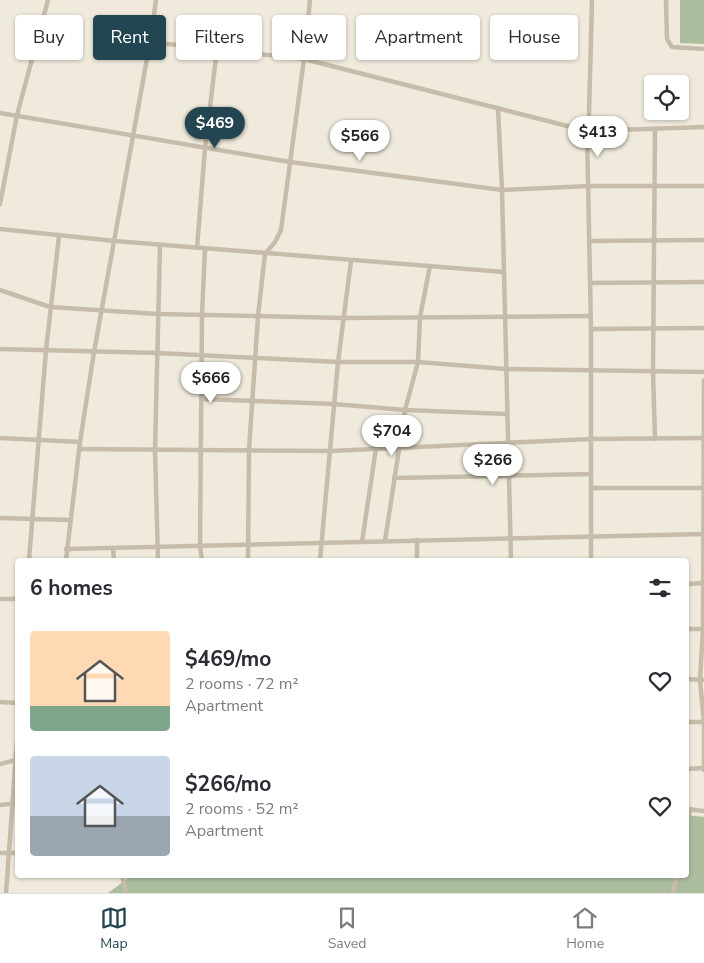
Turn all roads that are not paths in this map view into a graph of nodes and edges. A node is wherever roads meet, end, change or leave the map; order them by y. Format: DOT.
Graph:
graph roads {
  1 [pos="48,0"];
  2 [pos="156,0"];
  3 [pos="310,0"];
  4 [pos="592,0"];
  5 [pos="666,0"];
  6 [pos="154,15"];
  7 [pos="308,15"];
  8 [pos="704,49"];
  9 [pos="147,60"];
  10 [pos="215,60"];
  11 [pos="304,60"];
  12 [pos="312,60"];
  13 [pos="498,108"];
  14 [pos="0,113"];
  15 [pos="589,114"];
  16 [pos="17,115"];
  17 [pos="704,127"];
  18 [pos="655,129"];
  19 [pos="587,131"];
  20 [pos="134,136"];
  21 [pos="205,148"];
  22 [pos="290,162"];
  23 [pos="589,186"];
  24 [pos="655,186"];
  25 [pos="704,186"];
  26 [pos="502,190"];
  27 [pos="0,204"];
  28 [pos="0,229"];
  29 [pos="59,236"];
  30 [pos="704,240"];
  31 [pos="115,241"];
  32 [pos="589,241"];
  33 [pos="654,241"];
  34 [pos="160,245"];
  35 [pos="196,248"];
  36 [pos="204,249"];
  37 [pos="265,254"];
  38 [pos="351,261"];
  39 [pos="430,266"];
  40 [pos="504,272"];
  41 [pos="590,282"];
  42 [pos="654,282"];
  43 [pos="704,282"];
  44 [pos="0,290"];
  45 [pos="50,307"];
  46 [pos="101,311"];
  47 [pos="158,314"];
  48 [pos="202,315"];
  49 [pos="258,316"];
  50 [pos="591,316"];
  51 [pos="420,317"];
  52 [pos="343,318"];
  53 [pos="504,318"];
  54 [pos="704,328"];
  55 [pos="591,329"];
  56 [pos="654,329"];
  57 [pos="0,349"];
  58 [pos="46,350"];
  59 [pos="94,352"];
  60 [pos="158,353"];
  61 [pos="201,355"];
  62 [pos="254,357"];
  63 [pos="338,362"];
  64 [pos="418,362"];
  65 [pos="506,369"];
  66 [pos="590,371"];
  67 [pos="653,372"];
  68 [pos="704,372"];
  69 [pos="704,380"];
  70 [pos="201,399"];
  71 [pos="252,402"];
  72 [pos="334,404"];
  73 [pos="405,410"];
  74 [pos="507,414"];
  75 [pos="0,438"];
  76 [pos="704,438"];
  77 [pos="590,439"];
  78 [pos="655,439"];
  79 [pos="38,440"];
  80 [pos="80,442"];
  81 [pos="508,443"];
  82 [pos="399,447"];
  83 [pos="376,448"];
  84 [pos="79,449"];
  85 [pos="155,450"];
  86 [pos="201,450"];
  87 [pos="248,450"];
  88 [pos="330,451"];
  89 [pos="591,474"];
  90 [pos="510,475"];
  91 [pos="394,478"];
  92 [pos="591,488"];
  93 [pos="704,488"];
  94 [pos="0,518"];
  95 [pos="32,519"];
  96 [pos="70,520"];
  97 [pos="704,534"];
  98 [pos="590,536"];
  99 [pos="511,538"];
  100 [pos="417,540"];
  101 [pos="385,541"];
  102 [pos="362,542"];
  103 [pos="322,544"];
  104 [pos="247,545"];
  105 [pos="157,546"];
  106 [pos="200,546"];
  107 [pos="113,548"];
  108 [pos="66,549"];
  109 [pos="30,558"];
  110 [pos="66,558"];
  111 [pos="114,558"];
  112 [pos="158,558"];
  113 [pos="202,558"];
  114 [pos="248,558"];
  115 [pos="320,558"];
  116 [pos="417,558"];
  117 [pos="512,558"];
  118 [pos="591,558"];
  119 [pos="689,584"];
  120 [pos="704,584"];
  121 [pos="15,599"];
  122 [pos="0,600"];
  123 [pos="689,629"];
  124 [pos="703,629"];
  125 [pos="689,680"];
  126 [pos="702,680"];
  127 [pos="0,702"];
  128 [pos="15,703"];
  129 [pos="689,722"];
  130 [pos="704,722"];
  131 [pos="15,760"];
  132 [pos="0,764"];
  133 [pos="689,769"];
  134 [pos="704,769"];
  135 [pos="15,803"];
  136 [pos="0,805"];
  137 [pos="689,809"];
  138 [pos="704,811"];
  139 [pos="8,853"];
  140 [pos="15,853"];
  141 [pos="0,854"];
  142 [pos="123,878"];
  143 [pos="676,878"];
  144 [pos="6,893"];
  145 [pos="126,893"];
  146 [pos="673,893"];
  1 -- 16 [label="street"];
  2 -- 6 [label="street"];
  3 -- 7 [label="street"];
  4 -- 15 [label="street"];
  5 -- 8 [label="street"];
  9 -- 20 [label="street"];
  10 -- 21 [label="street"];
  11 -- 22 [label="street"];
  12 -- 13 [label="street"];
  13 -- 19 [label="street"];
  13 -- 26 [label="street"];
  14 -- 16 [label="street"];
  16 -- 20 [label="street"];
  16 -- 27 [label="street"];
  17 -- 18 [label="street"];
  18 -- 19 [label="street"];
  18 -- 24 [label="street"];
  19 -- 23 [label="street"];
  20 -- 21 [label="street"];
  20 -- 31 [label="street"];
  21 -- 22 [label="street"];
  21 -- 35 [label="street"];
  22 -- 26 [label="street"];
  22 -- 37 [label="street"];
  23 -- 24 [label="street"];
  23 -- 26 [label="street"];
  23 -- 32 [label="street"];
  24 -- 25 [label="street"];
  24 -- 33 [label="street"];
  26 -- 40 [label="street"];
  28 -- 29 [label="street"];
  29 -- 31 [label="street"];
  29 -- 45 [label="street"];
  30 -- 33 [label="street"];
  31 -- 34 [label="street"];
  31 -- 46 [label="street"];
  32 -- 33 [label="street"];
  32 -- 41 [label="street"];
  33 -- 42 [label="street"];
  34 -- 35 [label="street"];
  34 -- 47 [label="street"];
  35 -- 36 [label="street"];
  36 -- 37 [label="street"];
  36 -- 48 [label="street"];
  37 -- 38 [label="street"];
  37 -- 49 [label="street"];
  38 -- 39 [label="street"];
  38 -- 52 [label="street"];
  39 -- 40 [label="street"];
  39 -- 51 [label="street"];
  40 -- 53 [label="street"];
  41 -- 42 [label="street"];
  41 -- 50 [label="street"];
  42 -- 43 [label="street"];
  42 -- 56 [label="street"];
  44 -- 45 [label="street"];
  45 -- 46 [label="street"];
  45 -- 58 [label="street"];
  46 -- 47 [label="street"];
  46 -- 59 [label="street"];
  47 -- 48 [label="street"];
  47 -- 60 [label="street"];
  48 -- 49 [label="street"];
  48 -- 61 [label="street"];
  49 -- 52 [label="street"];
  49 -- 62 [label="street"];
  50 -- 53 [label="street"];
  50 -- 55 [label="street"];
  51 -- 52 [label="street"];
  51 -- 53 [label="street"];
  51 -- 64 [label="street"];
  52 -- 63 [label="street"];
  53 -- 65 [label="street"];
  54 -- 56 [label="street"];
  55 -- 56 [label="street"];
  55 -- 66 [label="street"];
  56 -- 67 [label="street"];
  57 -- 58 [label="street"];
  58 -- 59 [label="street"];
  58 -- 79 [label="street"];
  59 -- 60 [label="street"];
  59 -- 80 [label="street"];
  60 -- 61 [label="street"];
  60 -- 85 [label="street"];
  61 -- 62 [label="street"];
  61 -- 70 [label="street"];
  62 -- 63 [label="street"];
  62 -- 71 [label="street"];
  63 -- 64 [label="street"];
  63 -- 72 [label="street"];
  64 -- 65 [label="street"];
  64 -- 73 [label="street"];
  65 -- 66 [label="street"];
  65 -- 74 [label="street"];
  66 -- 67 [label="street"];
  66 -- 77 [label="street"];
  67 -- 68 [label="street"];
  67 -- 78 [label="street"];
  69 -- 76 [label="street"];
  70 -- 71 [label="street"];
  70 -- 86 [label="street"];
  71 -- 72 [label="street"];
  71 -- 87 [label="street"];
  72 -- 73 [label="street"];
  72 -- 88 [label="street"];
  73 -- 74 [label="street"];
  73 -- 82 [label="street"];
  74 -- 81 [label="street"];
  75 -- 79 [label="street"];
  76 -- 78 [label="street"];
  76 -- 93 [label="street"];
  77 -- 78 [label="street"];
  77 -- 81 [label="street"];
  77 -- 89 [label="street"];
  79 -- 80 [label="street"];
  79 -- 95 [label="street"];
  80 -- 84 [label="street"];
  81 -- 82 [label="street"];
  81 -- 90 [label="street"];
  82 -- 83 [label="street"];
  82 -- 91 [label="street"];
  83 -- 88 [label="street"];
  83 -- 102 [label="street"];
  84 -- 85 [label="street"];
  84 -- 96 [label="street"];
  85 -- 86 [label="street"];
  85 -- 105 [label="street"];
  86 -- 87 [label="street"];
  86 -- 106 [label="street"];
  87 -- 88 [label="street"];
  87 -- 104 [label="street"];
  88 -- 103 [label="street"];
  89 -- 90 [label="street"];
  89 -- 92 [label="street"];
  90 -- 91 [label="street"];
  90 -- 99 [label="street"];
  91 -- 101 [label="street"];
  92 -- 93 [label="street"];
  92 -- 98 [label="street"];
  93 -- 97 [label="street"];
  94 -- 95 [label="street"];
  95 -- 96 [label="street"];
  95 -- 109 [label="street"];
  96 -- 108 [label="street"];
  97 -- 98 [label="street"];
  97 -- 120 [label="street"];
  98 -- 99 [label="street"];
  98 -- 118 [label="street"];
  99 -- 100 [label="street"];
  99 -- 117 [label="street"];
  100 -- 101 [label="street"];
  100 -- 116 [label="street"];
  101 -- 102 [label="street"];
  102 -- 103 [label="street"];
  103 -- 104 [label="street"];
  103 -- 115 [label="street"];
  104 -- 106 [label="street"];
  104 -- 114 [label="street"];
  105 -- 106 [label="street"];
  105 -- 107 [label="street"];
  105 -- 112 [label="street"];
  106 -- 113 [label="street"];
  107 -- 108 [label="street"];
  107 -- 111 [label="street"];
  108 -- 110 [label="street"];
  119 -- 120 [label="street"];
  120 -- 124 [label="street"];
  121 -- 122 [label="street"];
  123 -- 124 [label="street"];
  124 -- 126 [label="street"];
  125 -- 126 [label="street"];
  126 -- 130 [label="street"];
  127 -- 128 [label="street"];
  129 -- 130 [label="street"];
  130 -- 134 [label="street"];
  131 -- 132 [label="street"];
  133 -- 134 [label="street"];
  135 -- 136 [label="street"];
  135 -- 139 [label="street"];
  137 -- 138 [label="street"];
  139 -- 140 [label="street"];
  139 -- 141 [label="street"];
  139 -- 144 [label="street"];
  142 -- 145 [label="street"];
  143 -- 146 [label="street"];
}
